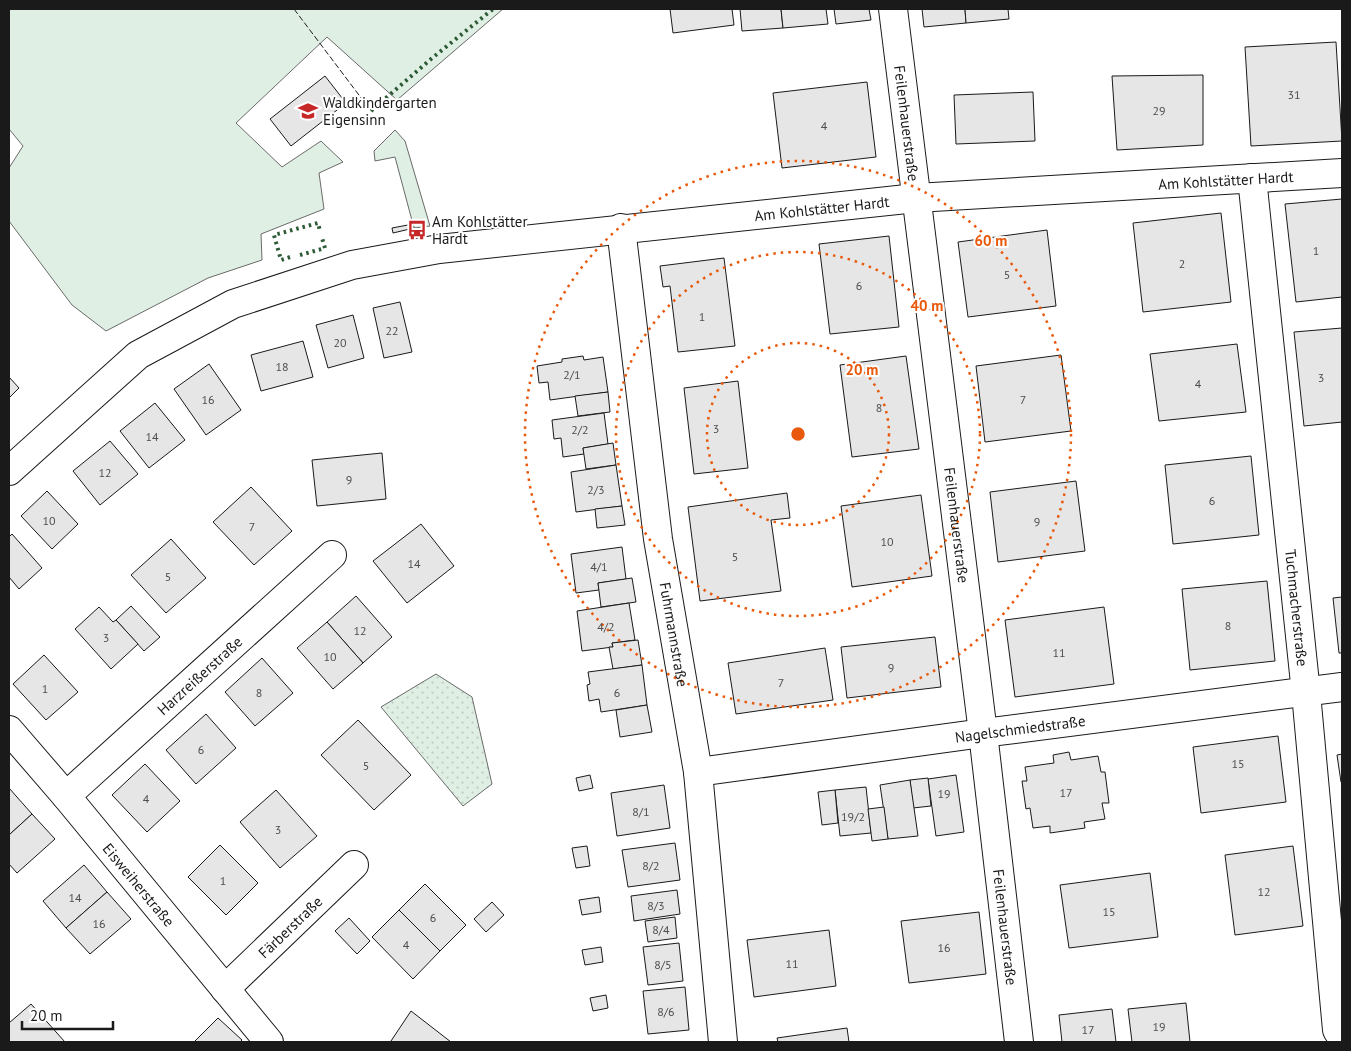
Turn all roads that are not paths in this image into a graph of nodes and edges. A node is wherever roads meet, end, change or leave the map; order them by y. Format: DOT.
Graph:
graph roads {
  1 [pos="893,9"];
  2 [pos="1342,173"];
  3 [pos="1252,178"];
  4 [pos="916,198"];
  5 [pos="621,228"];
  6 [pos="9,472"];
  7 [pos="332,556"];
  8 [pos="1342,687"];
  9 [pos="1306,692"];
  10 [pos="9,730"];
  11 [pos="983,733"];
  12 [pos="698,772"];
  13 [pos="66,796"];
  14 [pos="354,865"];
  15 [pos="225,988"];
  16 [pos="1342,1038"];
  17 [pos="268,1042"];
  18 [pos="723,1042"];
  19 [pos="1019,1042"];
  1 -- 4 [label="street, Feilenhauerstraße"];
  2 -- 3 [label="street, Am Kohlstätter Hardt"];
  3 -- 4 [label="street, Am Kohlstätter Hardt"];
  3 -- 9 [label="street, Tuchmacherstraße"];
  4 -- 5 [label="street, Am Kohlstätter Hardt"];
  4 -- 11 [label="street, Feilenhauerstraße"];
  5 -- 6 [label="street, Am Kohlstätter Hardt"];
  5 -- 12 [label="street, Fuhrmannstraße"];
  7 -- 13 [label="street, Harzreißerstraße"];
  8 -- 9 [label="street, Nagelschmiedstraße"];
  9 -- 11 [label="street, Nagelschmiedstraße"];
  9 -- 16 [label="street, Tuchmacherstraße"];
  10 -- 13 [label="street, Eisweiherstraße"];
  11 -- 12 [label="street, Nagelschmiedstraße"];
  11 -- 19 [label="street, Feilenhauerstraße"];
  12 -- 18 [label="street, Fuhrmannstraße"];
  13 -- 15 [label="street, Eisweiherstraße"];
  14 -- 15 [label="street, Färberstraße"];
  15 -- 17 [label="street, Eisweiherstraße"];
}
